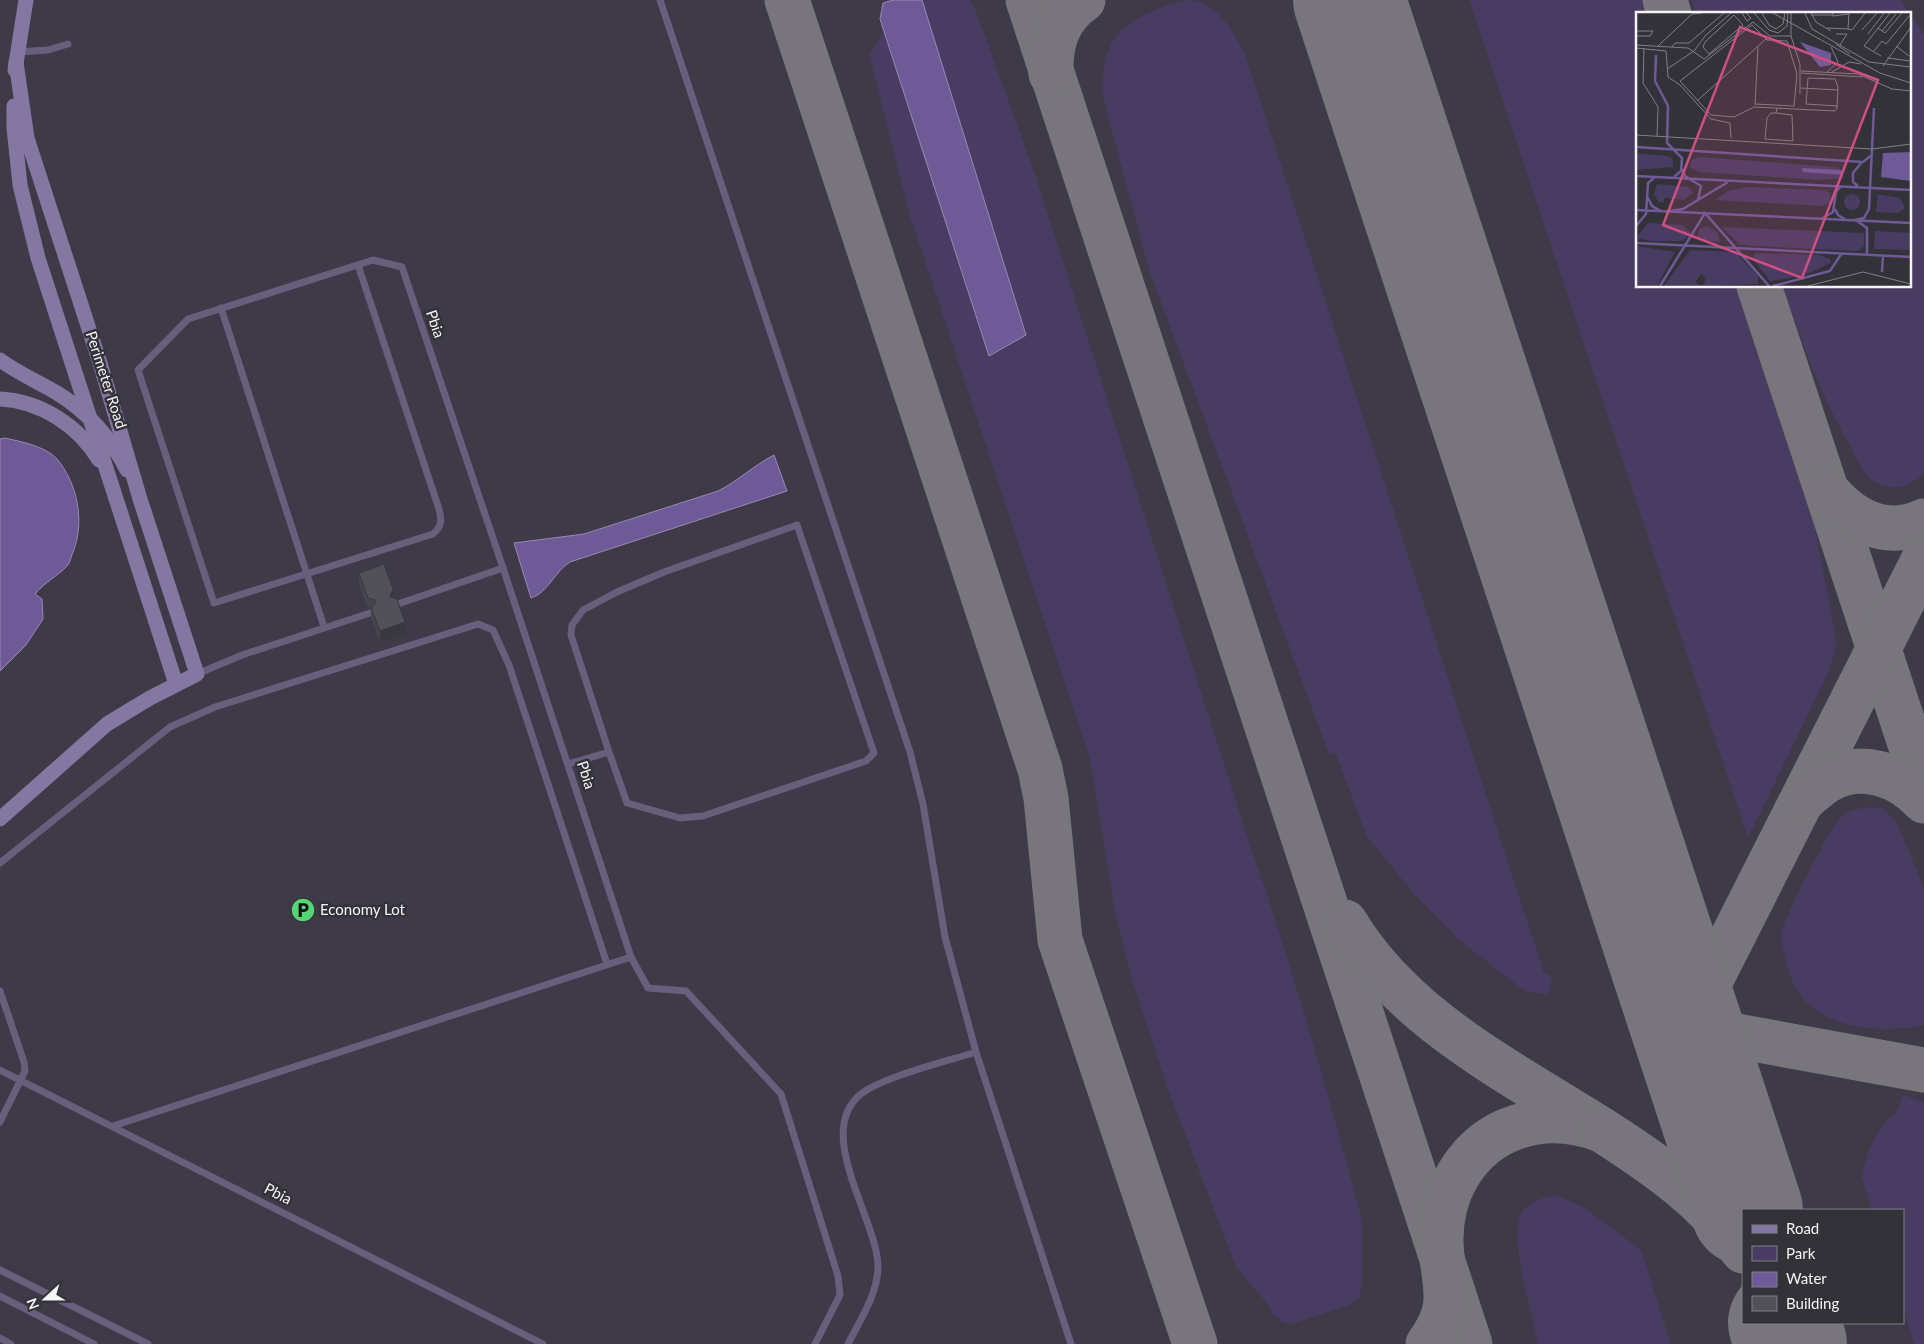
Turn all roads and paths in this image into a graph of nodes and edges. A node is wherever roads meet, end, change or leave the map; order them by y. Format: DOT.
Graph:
graph roads {
  1 [pos="26,0"];
  2 [pos="660,0"];
  3 [pos="68,44"];
  4 [pos="16,57"];
  5 [pos="358,265"];
  6 [pos="221,308"];
  7 [pos="0,360"];
  8 [pos="0,399"];
  9 [pos="90,418"];
  10 [pos="107,474"];
  11 [pos="140,499"];
  12 [pos="504,568"];
  13 [pos="307,573"];
  14 [pos="395,606"];
  15 [pos="370,613"];
  16 [pos="324,627"];
  17 [pos="198,674"];
  18 [pos="176,684"];
  19 [pos="609,752"];
  20 [pos="568,764"];
  21 [pos="0,819"];
  22 [pos="0,863"];
  23 [pos="631,957"];
  24 [pos="607,964"];
  25 [pos="0,991"];
  26 [pos="976,1052"];
  27 [pos="0,1070"];
  28 [pos="22,1080"];
  29 [pos="0,1122"];
  30 [pos="113,1126"];
  31 [pos="0,1270"];
  32 [pos="0,1296"];
  33 [pos="0,1338"];
  34 [pos="11,1344"];
  35 [pos="94,1344"];
  36 [pos="148,1344"];
  37 [pos="543,1344"];
  38 [pos="815,1344"];
  39 [pos="848,1344"];
  40 [pos="1071,1344"];
  1 -- 4 [label="street, Perimeter Road"];
  2 -- 26 [label="lane"];
  3 -- 4 [label="lane"];
  4 -- 9 [label="street, Perimeter Road"];
  4 -- 11 [label="street, Perimeter Road"];
  5 -- 6 [label="lane, Pbia"];
  5 -- 12 [label="lane, Pbia"];
  5 -- 13 [label="lane"];
  6 -- 13 [label="lane"];
  6 -- 13 [label="lane, Pbia"];
  7 -- 9 [label="street"];
  8 -- 10 [label="street"];
  9 -- 10 [label="street, Perimeter Road"];
  9 -- 11 [label="street"];
  10 -- 18 [label="street, Perimeter Road"];
  11 -- 17 [label="street, Perimeter Road"];
  12 -- 14 [label="lane"];
  12 -- 20 [label="lane, Pbia"];
  13 -- 16 [label="lane"];
  15 -- 16 [label="lane"];
  16 -- 17 [label="lane"];
  17 -- 18 [label="street"];
  18 -- 21 [label="street"];
  19 -- 19 [label="lane"];
  19 -- 20 [label="lane"];
  20 -- 23 [label="lane, Pbia"];
  22 -- 24 [label="lane"];
  23 -- 24 [label="lane"];
  23 -- 38 [label="lane, Pbia"];
  24 -- 30 [label="lane"];
  25 -- 28 [label="lane"];
  26 -- 39 [label="lane"];
  26 -- 40 [label="lane"];
  27 -- 28 [label="lane, Pbia"];
  28 -- 29 [label="lane"];
  28 -- 30 [label="lane, Pbia"];
  30 -- 37 [label="lane, Pbia"];
  31 -- 36 [label="lane"];
  32 -- 35 [label="lane"];
  33 -- 34 [label="lane"];
}
